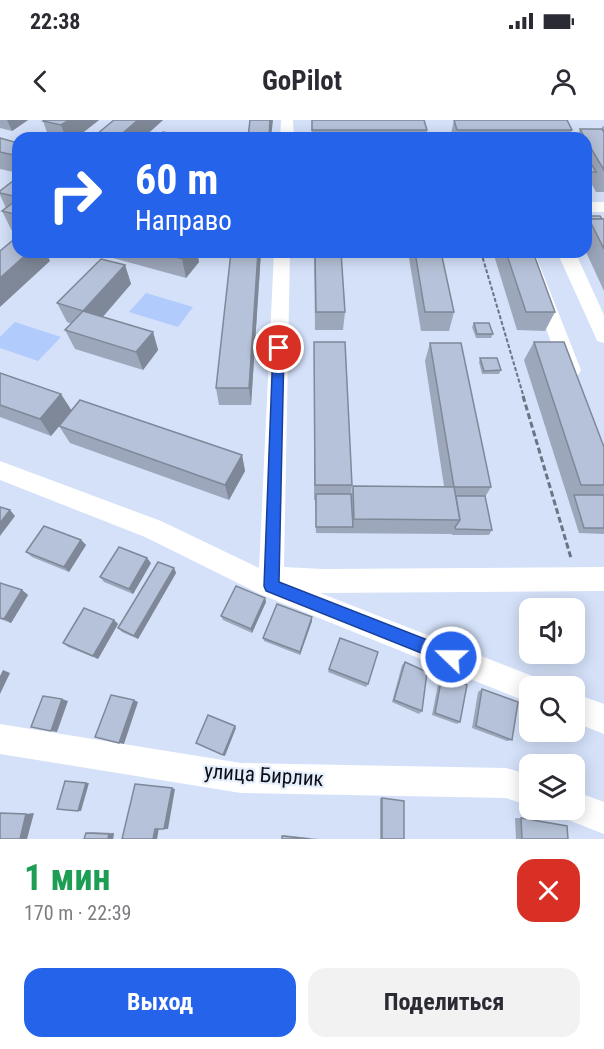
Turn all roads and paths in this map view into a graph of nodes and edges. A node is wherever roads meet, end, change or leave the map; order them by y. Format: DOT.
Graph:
graph roads {
  1 [pos="282,258"];
  2 [pos="483,258"];
  3 [pos="529,258"];
  4 [pos="570,258"];
  5 [pos="604,336"];
  6 [pos="579,392"];
  7 [pos="0,470"];
  8 [pos="576,578"];
  9 [pos="604,579"];
  10 [pos="271,582"];
  11 [pos="519,684"];
  12 [pos="585,711"];
  13 [pos="604,719"];
  14 [pos="0,739"];
  15 [pos="519,787"];
  16 [pos="585,811"];
  17 [pos="604,818"];
  1 -- 10 [label="street"];
  2 -- 8 [label="path"];
  3 -- 6 [label="street"];
  4 -- 5 [label="street"];
  7 -- 10 [label="street"];
  8 -- 9 [label="street"];
  8 -- 10 [label="street"];
  10 -- 11 [label="street"];
  12 -- 13 [label="street"];
  14 -- 15 [label="street, улица Бирлик"];
  16 -- 17 [label="street"];
}
